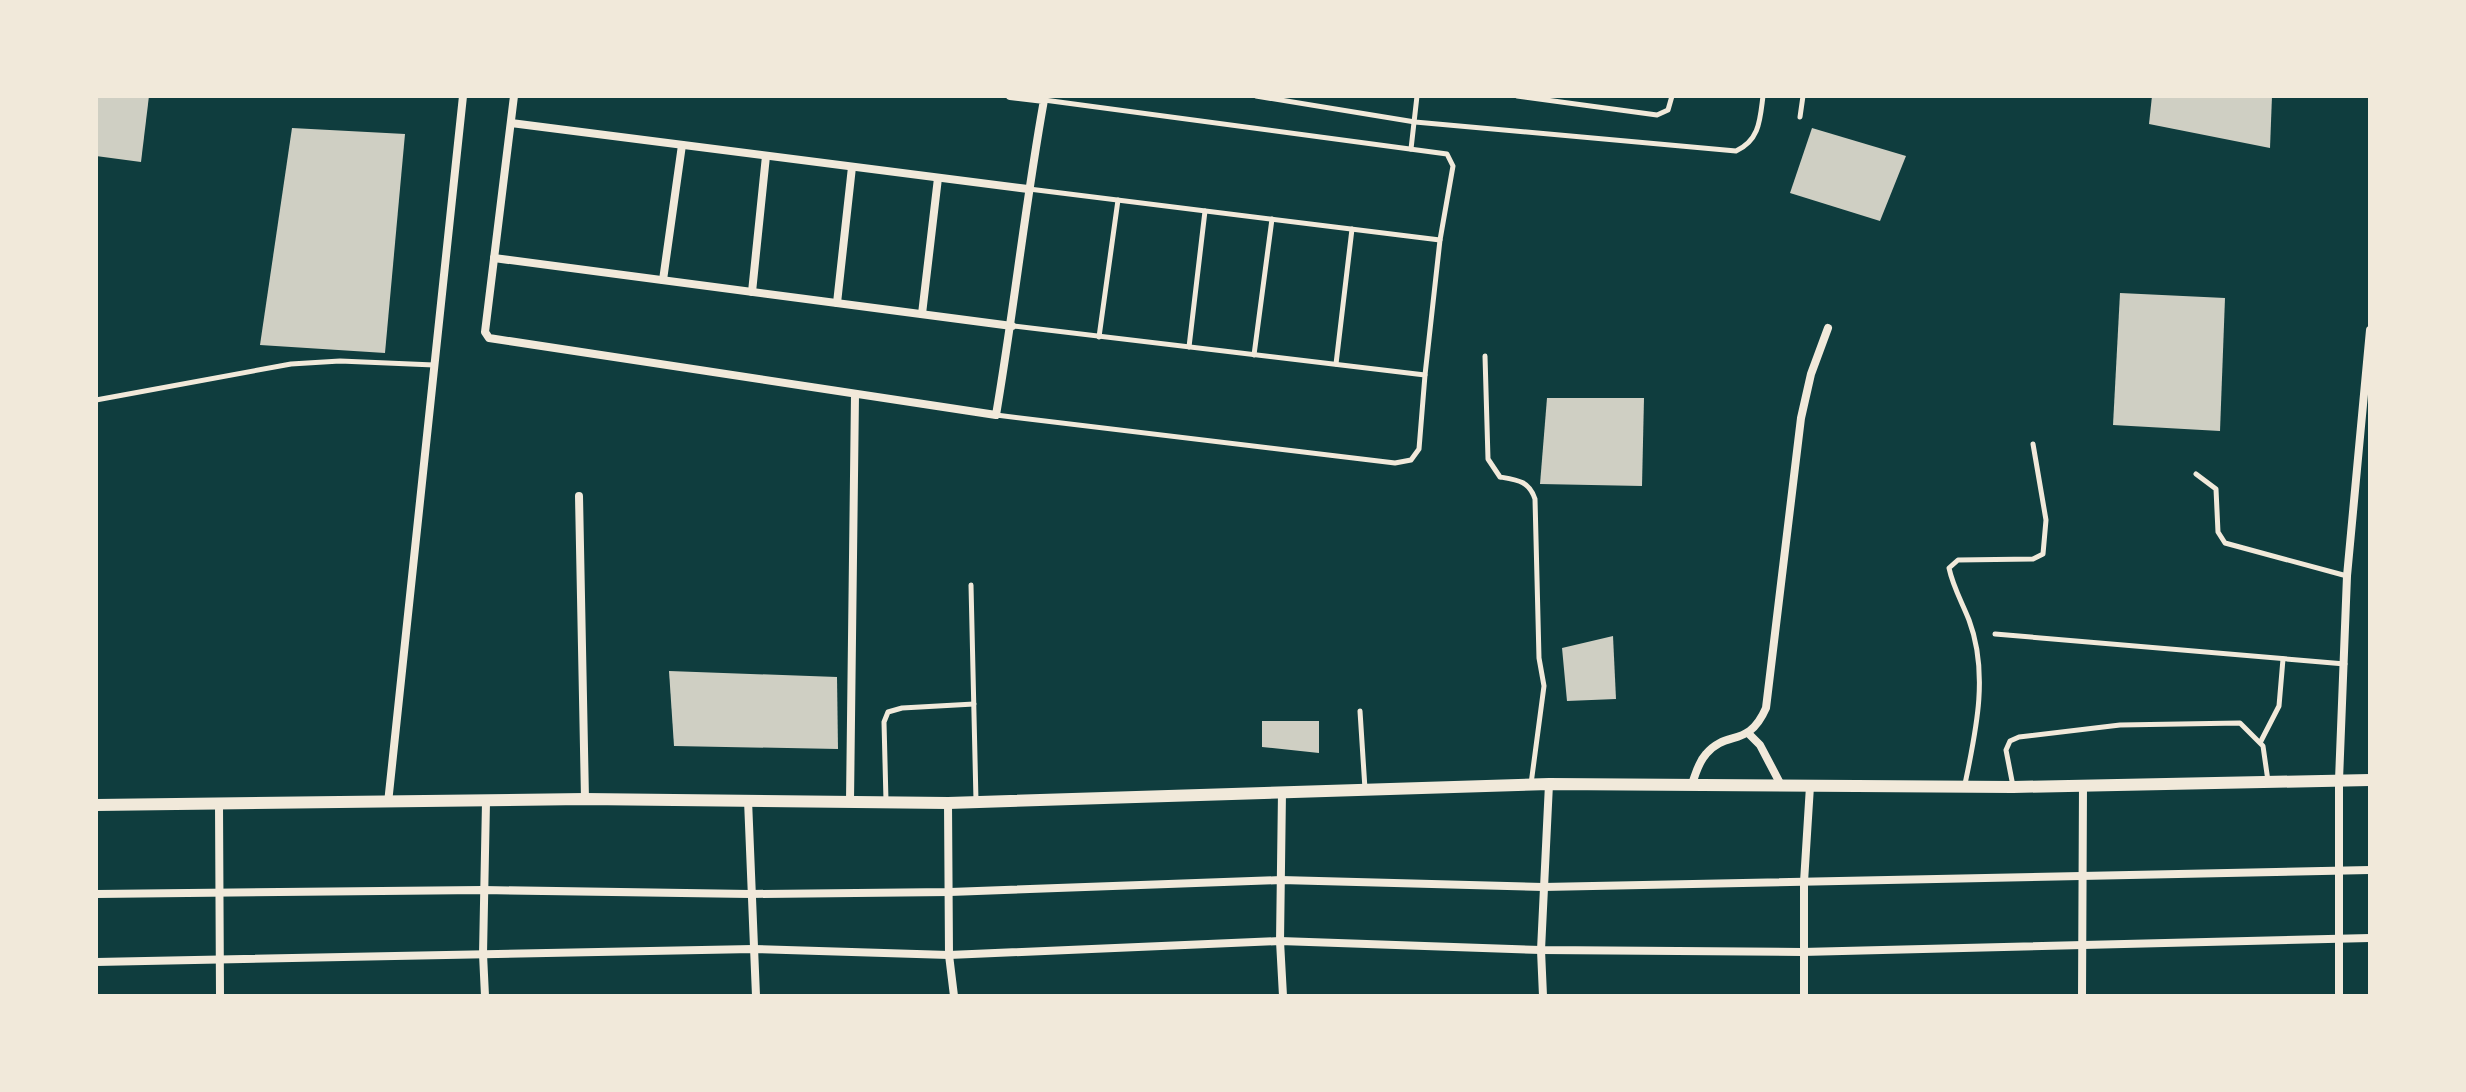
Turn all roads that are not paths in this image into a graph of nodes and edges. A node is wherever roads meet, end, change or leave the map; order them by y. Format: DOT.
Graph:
graph roads {
  1 [pos="463,96"];
  2 [pos="514,96"];
  3 [pos="1010,96"];
  4 [pos="1256,96"];
  5 [pos="1417,96"];
  6 [pos="1517,96"];
  7 [pos="1672,96"];
  8 [pos="1763,96"];
  9 [pos="1803,96"];
  10 [pos="1044,98"];
  11 [pos="1800,117"];
  12 [pos="1415,122"];
  13 [pos="511,123"];
  14 [pos="682,145"];
  15 [pos="1411,149"];
  16 [pos="766,156"];
  17 [pos="852,167"];
  18 [pos="938,178"];
  19 [pos="1028,189"];
  20 [pos="1118,200"];
  21 [pos="1205,211"];
  22 [pos="1272,219"];
  23 [pos="1352,229"];
  24 [pos="1440,240"];
  25 [pos="494,258"];
  26 [pos="663,280"];
  27 [pos="752,292"];
  28 [pos="837,303"];
  29 [pos="922,314"];
  30 [pos="1012,326"];
  31 [pos="1828,328"];
  32 [pos="2370,330"];
  33 [pos="1099,337"];
  34 [pos="1189,347"];
  35 [pos="1254,355"];
  36 [pos="1485,356"];
  37 [pos="1336,364"];
  38 [pos="435,365"];
  39 [pos="1425,375"];
  40 [pos="855,395"];
  41 [pos="96,400"];
  42 [pos="996,415"];
  43 [pos="2033,444"];
  44 [pos="2196,474"];
  45 [pos="579,496"];
  46 [pos="2347,576"];
  47 [pos="971,585"];
  48 [pos="1995,634"];
  49 [pos="2283,659"];
  50 [pos="2345,664"];
  51 [pos="974,704"];
  52 [pos="1360,711"];
  53 [pos="1748,733"];
  54 [pos="2261,741"];
  55 [pos="2339,780"];
  56 [pos="2370,780"];
  57 [pos="1549,784"];
  58 [pos="1692,784"];
  59 [pos="1965,784"];
  60 [pos="2268,784"];
  61 [pos="1531,785"];
  62 [pos="1781,785"];
  63 [pos="2083,785"];
  64 [pos="1810,786"];
  65 [pos="2013,787"];
  66 [pos="1366,790"];
  67 [pos="1282,792"];
  68 [pos="585,799"];
  69 [pos="748,800"];
  70 [pos="850,801"];
  71 [pos="486,802"];
  72 [pos="886,802"];
  73 [pos="976,802"];
  74 [pos="388,803"];
  75 [pos="948,803"];
  76 [pos="96,805"];
  77 [pos="219,805"];
  78 [pos="2338,870"];
  79 [pos="2370,870"];
  80 [pos="2083,876"];
  81 [pos="1281,880"];
  82 [pos="1804,882"];
  83 [pos="1543,887"];
  84 [pos="483,890"];
  85 [pos="220,891"];
  86 [pos="950,892"];
  87 [pos="96,894"];
  88 [pos="750,894"];
  89 [pos="2341,938"];
  90 [pos="2370,938"];
  91 [pos="1280,941"];
  92 [pos="2081,946"];
  93 [pos="753,949"];
  94 [pos="1541,950"];
  95 [pos="1802,952"];
  96 [pos="483,954"];
  97 [pos="949,955"];
  98 [pos="219,959"];
  99 [pos="96,962"];
  100 [pos="220,996"];
  101 [pos="485,996"];
  102 [pos="756,996"];
  103 [pos="954,996"];
  104 [pos="1283,996"];
  105 [pos="1543,996"];
  106 [pos="1804,996"];
  107 [pos="2082,996"];
  108 [pos="2339,996"];
  1 -- 38 [label="street"];
  2 -- 13 [label="street"];
  3 -- 10 [label="street"];
  4 -- 12 [label="lane"];
  5 -- 12 [label="lane"];
  6 -- 7 [label="lane"];
  8 -- 12 [label="lane"];
  9 -- 11 [label="lane"];
  10 -- 15 [label="lane"];
  10 -- 19 [label="street"];
  12 -- 15 [label="lane"];
  13 -- 14 [label="street"];
  13 -- 25 [label="street"];
  14 -- 16 [label="street"];
  14 -- 26 [label="street"];
  15 -- 24 [label="lane"];
  16 -- 17 [label="street"];
  16 -- 27 [label="street"];
  17 -- 18 [label="street"];
  17 -- 28 [label="street"];
  18 -- 19 [label="street"];
  18 -- 29 [label="street"];
  19 -- 20 [label="lane"];
  19 -- 30 [label="street"];
  20 -- 21 [label="lane"];
  20 -- 33 [label="lane"];
  21 -- 22 [label="lane"];
  21 -- 34 [label="lane"];
  22 -- 23 [label="lane"];
  22 -- 35 [label="lane"];
  23 -- 24 [label="lane"];
  23 -- 37 [label="lane"];
  24 -- 39 [label="lane"];
  25 -- 26 [label="street"];
  25 -- 40 [label="street"];
  26 -- 27 [label="street"];
  27 -- 28 [label="street"];
  28 -- 29 [label="street"];
  29 -- 30 [label="street"];
  30 -- 33 [label="lane"];
  30 -- 42 [label="street"];
  31 -- 53 [label="street"];
  32 -- 46 [label="street"];
  33 -- 34 [label="lane"];
  34 -- 35 [label="lane"];
  35 -- 37 [label="lane"];
  36 -- 61 [label="lane"];
  37 -- 39 [label="lane"];
  38 -- 41 [label="lane"];
  38 -- 74 [label="street"];
  39 -- 42 [label="lane"];
  40 -- 42 [label="street"];
  40 -- 70 [label="street"];
  43 -- 59 [label="lane"];
  44 -- 46 [label="lane"];
  45 -- 68 [label="street"];
  46 -- 50 [label="street"];
  47 -- 51 [label="lane"];
  48 -- 49 [label="lane"];
  49 -- 50 [label="lane"];
  49 -- 54 [label="lane"];
  50 -- 55 [label="street"];
  51 -- 72 [label="lane"];
  51 -- 73 [label="lane"];
  52 -- 66 [label="lane"];
  53 -- 58 [label="street"];
  53 -- 62 [label="street"];
  54 -- 60 [label="lane"];
  54 -- 65 [label="lane"];
  55 -- 56 [label="street"];
  55 -- 60 [label="street"];
  55 -- 78 [label="street"];
  57 -- 58 [label="street"];
  57 -- 61 [label="street"];
  57 -- 83 [label="street"];
  58 -- 62 [label="street"];
  59 -- 64 [label="street"];
  59 -- 65 [label="street"];
  60 -- 63 [label="street"];
  61 -- 66 [label="street"];
  62 -- 64 [label="street"];
  63 -- 65 [label="street"];
  63 -- 80 [label="street"];
  64 -- 82 [label="street"];
  66 -- 67 [label="street"];
  67 -- 73 [label="street"];
  67 -- 81 [label="street"];
  68 -- 69 [label="street"];
  68 -- 71 [label="street"];
  69 -- 70 [label="street"];
  69 -- 88 [label="street"];
  70 -- 72 [label="street"];
  71 -- 74 [label="street"];
  71 -- 84 [label="street"];
  72 -- 75 [label="street"];
  73 -- 75 [label="street"];
  74 -- 77 [label="street"];
  75 -- 86 [label="street"];
  76 -- 77 [label="street"];
  77 -- 85 [label="street"];
  78 -- 79 [label="street"];
  78 -- 80 [label="street"];
  78 -- 89 [label="street"];
  80 -- 82 [label="street"];
  80 -- 92 [label="street"];
  81 -- 83 [label="street"];
  81 -- 86 [label="street"];
  81 -- 91 [label="street"];
  82 -- 83 [label="street"];
  82 -- 95 [label="street"];
  83 -- 94 [label="street"];
  84 -- 85 [label="street"];
  84 -- 88 [label="street"];
  84 -- 96 [label="street"];
  85 -- 87 [label="street"];
  85 -- 98 [label="street"];
  86 -- 88 [label="street"];
  86 -- 97 [label="street"];
  88 -- 93 [label="street"];
  89 -- 90 [label="street"];
  89 -- 92 [label="street"];
  89 -- 108 [label="street"];
  91 -- 94 [label="street"];
  91 -- 97 [label="street"];
  91 -- 104 [label="street"];
  92 -- 95 [label="street"];
  92 -- 107 [label="street"];
  93 -- 96 [label="street"];
  93 -- 97 [label="street"];
  93 -- 102 [label="street"];
  94 -- 95 [label="street"];
  94 -- 105 [label="street"];
  95 -- 106 [label="street"];
  96 -- 98 [label="street"];
  96 -- 101 [label="street"];
  97 -- 103 [label="street"];
  98 -- 99 [label="street"];
  98 -- 100 [label="street"];
}
